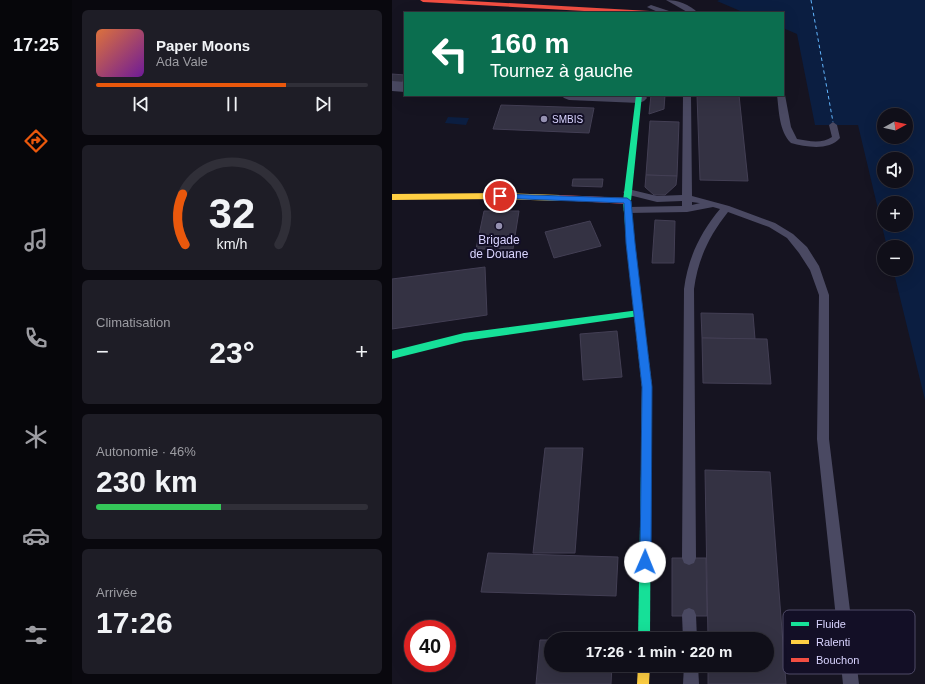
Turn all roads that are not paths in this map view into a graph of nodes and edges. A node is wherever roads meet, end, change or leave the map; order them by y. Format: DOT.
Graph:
graph roads {
  1 [pos="423,0"];
  2 [pos="669,0"];
  3 [pos="463,1"];
  4 [pos="651,8"];
  5 [pos="663,12"];
  6 [pos="692,12"];
  7 [pos="392,86"];
  8 [pos="404,86"];
  9 [pos="639,96"];
  10 [pos="687,96"];
  11 [pos="781,96"];
  12 [pos="833,125"];
  13 [pos="392,197"];
  14 [pos="686,198"];
  15 [pos="628,201"];
  16 [pos="714,204"];
  17 [pos="726,208"];
  18 [pos="687,209"];
  19 [pos="639,313"];
  20 [pos="392,355"];
  21 [pos="689,558"];
  22 [pos="843,610"];
  23 [pos="689,615"];
  24 [pos="644,632"];
  25 [pos="690,632"];
  26 [pos="644,672"];
  27 [pos="691,672"];
  28 [pos="850,674"];
  29 [pos="643,684"];
  30 [pos="692,684"];
  31 [pos="851,684"];
  1 -- 3 [label="street"];
  2 -- 6 [label="lane"];
  3 -- 4 [label="street"];
  4 -- 5 [label="lane"];
  7 -- 8 [label="street"];
  9 -- 15 [label="street"];
  10 -- 14 [label="lane"];
  11 -- 12 [label="lane"];
  13 -- 15 [label="street"];
  14 -- 15 [label="lane"];
  14 -- 16 [label="lane"];
  14 -- 18 [label="lane"];
  15 -- 18 [label="lane"];
  15 -- 19 [label="street"];
  16 -- 17 [label="lane"];
  16 -- 18 [label="lane"];
  17 -- 21 [label="lane"];
  17 -- 22 [label="lane"];
  19 -- 20 [label="street"];
  19 -- 24 [label="street"];
  23 -- 25 [label="lane"];
  26 -- 29 [label="street"];
  27 -- 30 [label="lane"];
  28 -- 31 [label="lane"];
}
